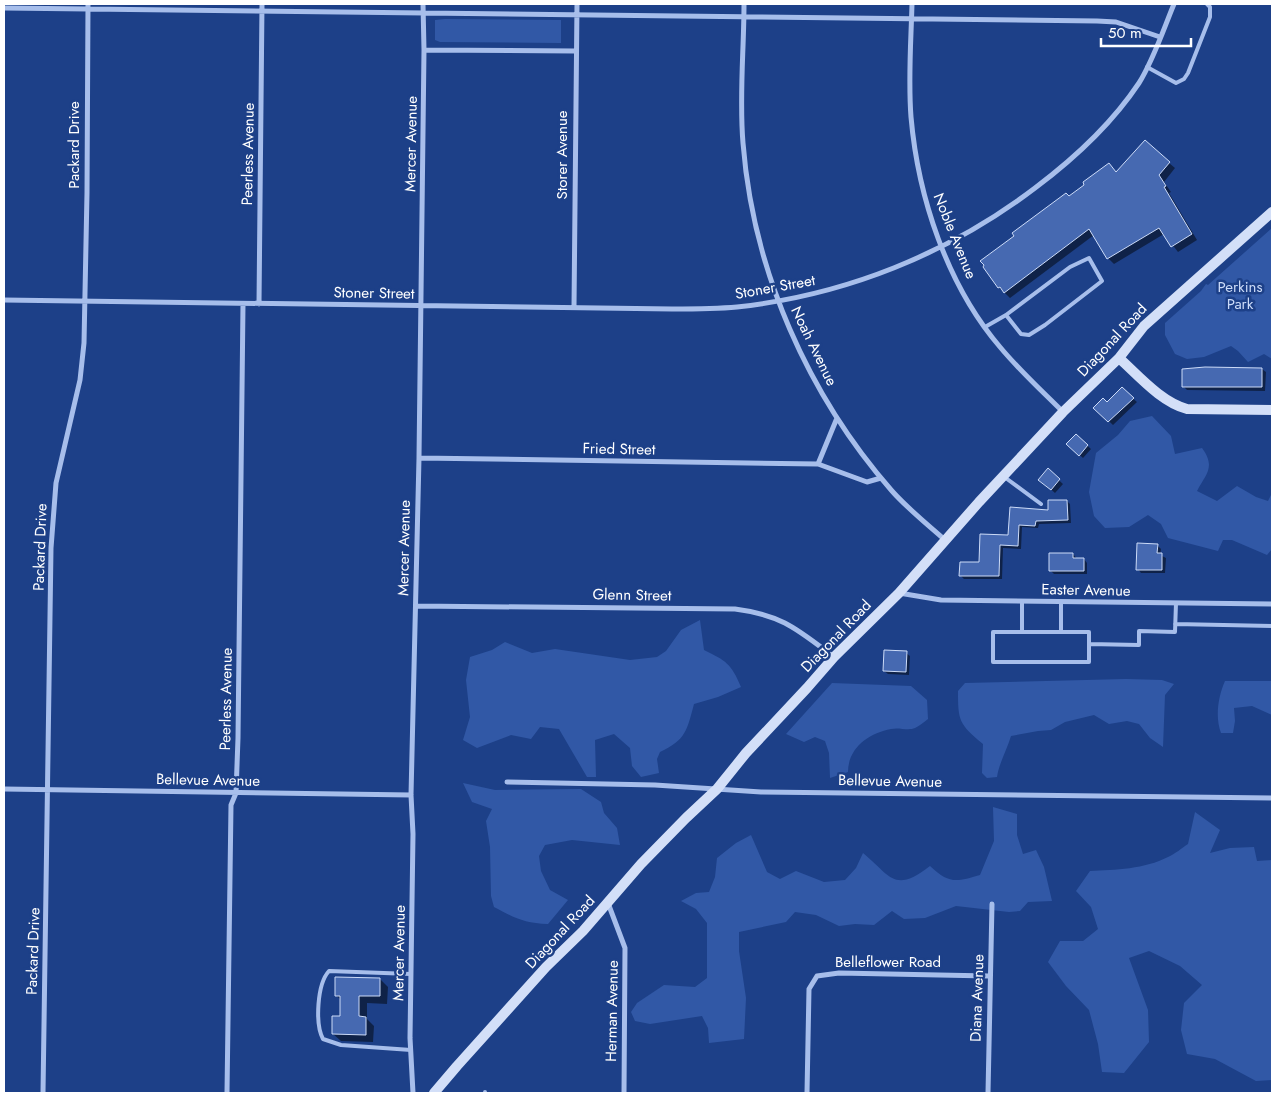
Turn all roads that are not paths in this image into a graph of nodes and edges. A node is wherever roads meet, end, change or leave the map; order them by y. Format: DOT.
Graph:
graph roads {
  1 [pos="262,4"];
  2 [pos="423,4"];
  3 [pos="577,4"];
  4 [pos="744,4"];
  5 [pos="912,4"];
  6 [pos="1174,4"];
  7 [pos="1207,4"];
  8 [pos="88,6"];
  9 [pos="4,8"];
  10 [pos="262,12"];
  11 [pos="423,12"];
  12 [pos="577,14"];
  13 [pos="744,16"];
  14 [pos="912,19"];
  15 [pos="1160,37"];
  16 [pos="424,50"];
  17 [pos="576,52"];
  18 [pos="1147,67"];
  19 [pos="1272,212"];
  20 [pos="942,248"];
  21 [pos="4,300"];
  22 [pos="778,300"];
  23 [pos="85,302"];
  24 [pos="243,304"];
  25 [pos="259,304"];
  26 [pos="421,306"];
  27 [pos="574,307"];
  28 [pos="1006,315"];
  29 [pos="985,327"];
  30 [pos="1119,358"];
  31 [pos="1272,410"];
  32 [pos="1063,412"];
  33 [pos="837,418"];
  34 [pos="419,458"];
  35 [pos="818,464"];
  36 [pos="1003,476"];
  37 [pos="881,478"];
  38 [pos="1041,504"];
  39 [pos="945,540"];
  40 [pos="899,593"];
  41 [pos="1022,602"];
  42 [pos="1061,602"];
  43 [pos="1176,603"];
  44 [pos="1272,604"];
  45 [pos="416,606"];
  46 [pos="1175,624"];
  47 [pos="1272,626"];
  48 [pos="1022,632"];
  49 [pos="1061,632"];
  50 [pos="1089,644"];
  51 [pos="834,657"];
  52 [pos="507,782"];
  53 [pos="4,789"];
  54 [pos="48,789"];
  55 [pos="717,789"];
  56 [pos="236,793"];
  57 [pos="411,795"];
  58 [pos="1272,798"];
  59 [pos="608,902"];
  60 [pos="992,904"];
  61 [pos="411,974"];
  62 [pos="989,976"];
  63 [pos="411,1050"];
  64 [pos="43,1093"];
  65 [pos="228,1093"];
  66 [pos="413,1093"];
  67 [pos="434,1093"];
  68 [pos="624,1093"];
  69 [pos="806,1093"];
  70 [pos="988,1093"];
  1 -- 10 [label="street, Peerless Avenue"];
  2 -- 11 [label="street, Mercer Avenue"];
  3 -- 12 [label="street, Storer Avenue"];
  4 -- 13 [label="street, Noah Avenue"];
  5 -- 14 [label="street, Noble Avenue"];
  6 -- 15 [label="street, Stoner Street"];
  7 -- 18 [label="lane"];
  8 -- 9 [label="street"];
  8 -- 10 [label="street"];
  8 -- 23 [label="street, Packard Drive"];
  10 -- 11 [label="street"];
  10 -- 25 [label="street, Peerless Avenue"];
  11 -- 12 [label="street"];
  11 -- 16 [label="street, Mercer Avenue"];
  12 -- 13 [label="street"];
  12 -- 17 [label="street, Storer Avenue"];
  13 -- 14 [label="street"];
  13 -- 22 [label="street, Noah Avenue"];
  14 -- 15 [label="street"];
  14 -- 20 [label="street, Noble Avenue"];
  15 -- 18 [label="street, Stoner Street"];
  16 -- 17 [label="street"];
  16 -- 26 [label="street, Mercer Avenue"];
  17 -- 27 [label="street, Storer Avenue"];
  18 -- 20 [label="street, Stoner Street"];
  19 -- 30 [label="street, Diagonal Road"];
  20 -- 22 [label="street, Stoner Street"];
  20 -- 29 [label="street, Noble Avenue"];
  21 -- 23 [label="street"];
  22 -- 27 [label="street, Stoner Street"];
  22 -- 33 [label="street, Noah Avenue"];
  23 -- 24 [label="street"];
  23 -- 54 [label="street, Packard Drive"];
  24 -- 25 [label="street, Stoner Street"];
  24 -- 56 [label="street, Peerless Avenue"];
  25 -- 26 [label="street, Stoner Street"];
  26 -- 27 [label="street, Stoner Street"];
  26 -- 34 [label="street, Mercer Avenue"];
  28 -- 28 [label="lane"];
  28 -- 29 [label="lane"];
  29 -- 32 [label="street, Noble Avenue"];
  30 -- 31 [label="street"];
  30 -- 32 [label="street, Diagonal Road"];
  32 -- 36 [label="street, Diagonal Road"];
  33 -- 35 [label="street"];
  33 -- 37 [label="street, Noah Avenue"];
  34 -- 35 [label="street, Fried Street"];
  34 -- 45 [label="street, Mercer Avenue"];
  35 -- 37 [label="street, Fried Street"];
  36 -- 38 [label="lane"];
  36 -- 39 [label="street, Diagonal Road"];
  37 -- 39 [label="street, Noah Avenue"];
  39 -- 40 [label="street, Diagonal Road"];
  40 -- 41 [label="street, Easter Avenue"];
  40 -- 51 [label="street, Diagonal Road"];
  41 -- 42 [label="street, Easter Avenue"];
  41 -- 48 [label="lane"];
  42 -- 43 [label="street, Easter Avenue"];
  42 -- 49 [label="lane"];
  43 -- 44 [label="street, Easter Avenue"];
  43 -- 46 [label="lane"];
  45 -- 51 [label="street, Glenn Street"];
  45 -- 57 [label="street, Mercer Avenue"];
  46 -- 47 [label="lane"];
  46 -- 50 [label="lane"];
  48 -- 49 [label="lane"];
  48 -- 50 [label="lane"];
  49 -- 50 [label="lane"];
  51 -- 55 [label="street, Diagonal Road"];
  52 -- 55 [label="street, Bellevue Avenue"];
  53 -- 54 [label="street, Bellevue Avenue"];
  54 -- 56 [label="street, Bellevue Avenue"];
  54 -- 64 [label="street, Packard Drive"];
  55 -- 58 [label="street, Bellevue Avenue"];
  55 -- 59 [label="street, Diagonal Road"];
  56 -- 57 [label="street, Bellevue Avenue"];
  56 -- 65 [label="street, Peerless Avenue"];
  57 -- 61 [label="street, Mercer Avenue"];
  59 -- 67 [label="street, Diagonal Road"];
  59 -- 68 [label="street, Herman Avenue"];
  60 -- 62 [label="street, Diana Avenue"];
  61 -- 63 [label="street, Mercer Avenue"];
  61 -- 63 [label="lane"];
  62 -- 69 [label="street, Belleflower Road"];
  62 -- 70 [label="street, Diana Avenue"];
  63 -- 66 [label="street, Mercer Avenue"];
}
